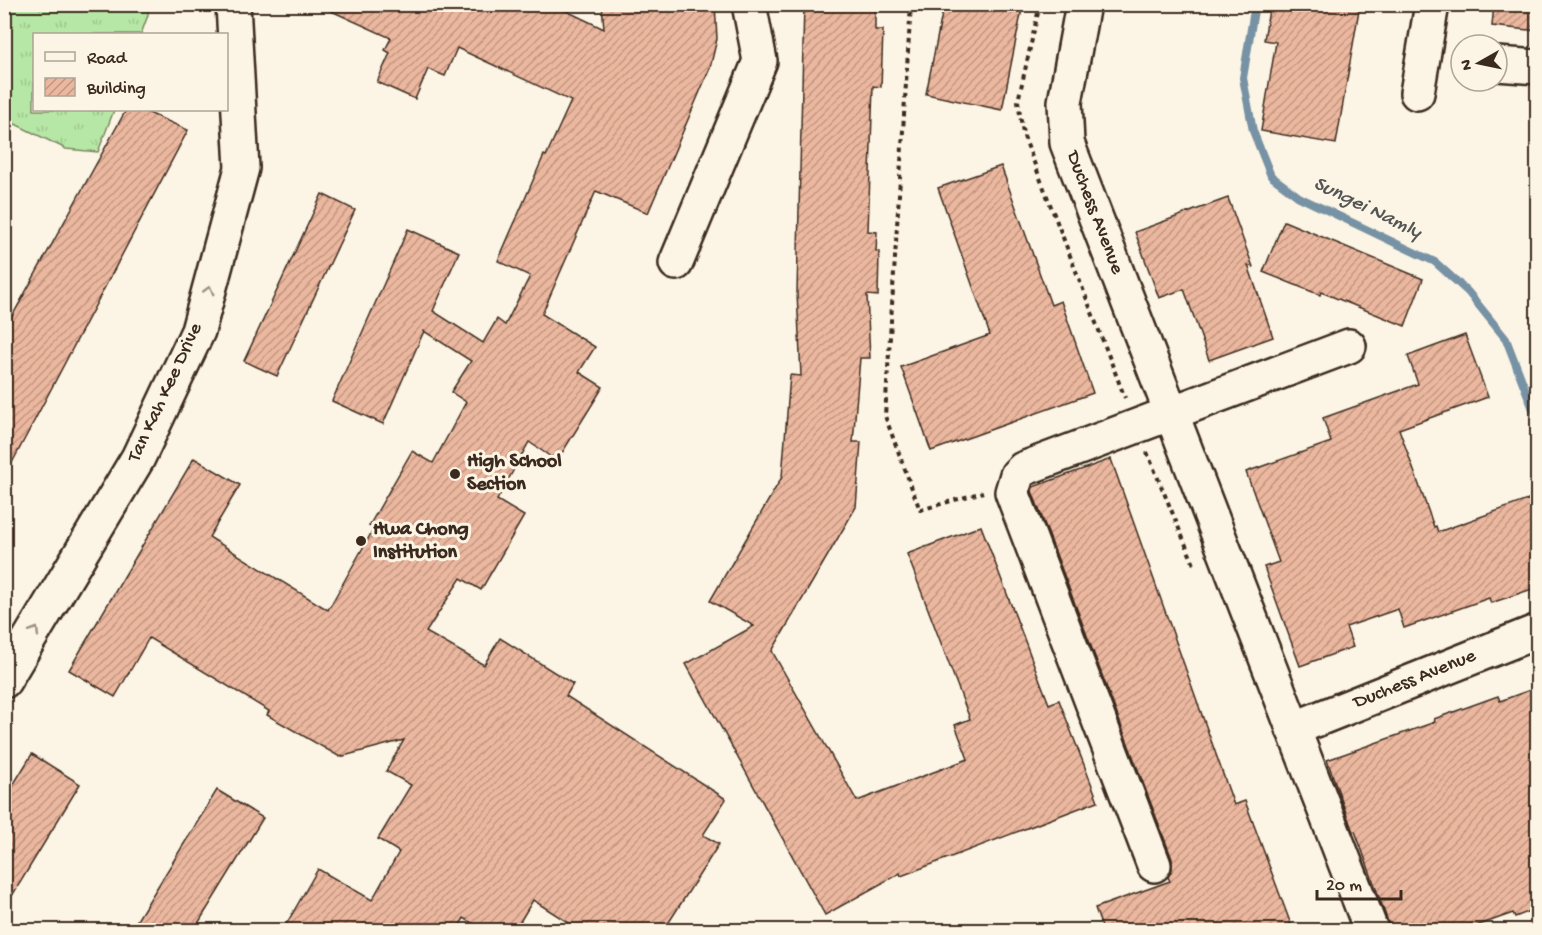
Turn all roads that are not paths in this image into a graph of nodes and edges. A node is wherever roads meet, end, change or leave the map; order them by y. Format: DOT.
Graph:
graph roads {
  1 [pos="233,4"];
  2 [pos="749,4"];
  3 [pos="1083,4"];
  4 [pos="1432,4"];
  5 [pos="1509,65"];
  6 [pos="1538,67"];
  7 [pos="1418,93"];
  8 [pos="676,263"];
  9 [pos="1349,346"];
  10 [pos="1172,414"];
  11 [pos="1538,631"];
  12 [pos="4,681"];
  13 [pos="1293,729"];
  14 [pos="1154,865"];
  15 [pos="1371,930"];
  12 -- 1 [label="street, Tan Kah Kee Drive, one-way"];
  2 -- 8 [label="street"];
  3 -- 10 [label="street, Duchess Avenue"];
  4 -- 7 [label="street"];
  5 -- 6 [label="street"];
  9 -- 10 [label="street"];
  10 -- 13 [label="street, Duchess Avenue"];
  10 -- 14 [label="street"];
  11 -- 13 [label="street, Duchess Avenue"];
  13 -- 15 [label="street, Duchess Avenue"];
}
